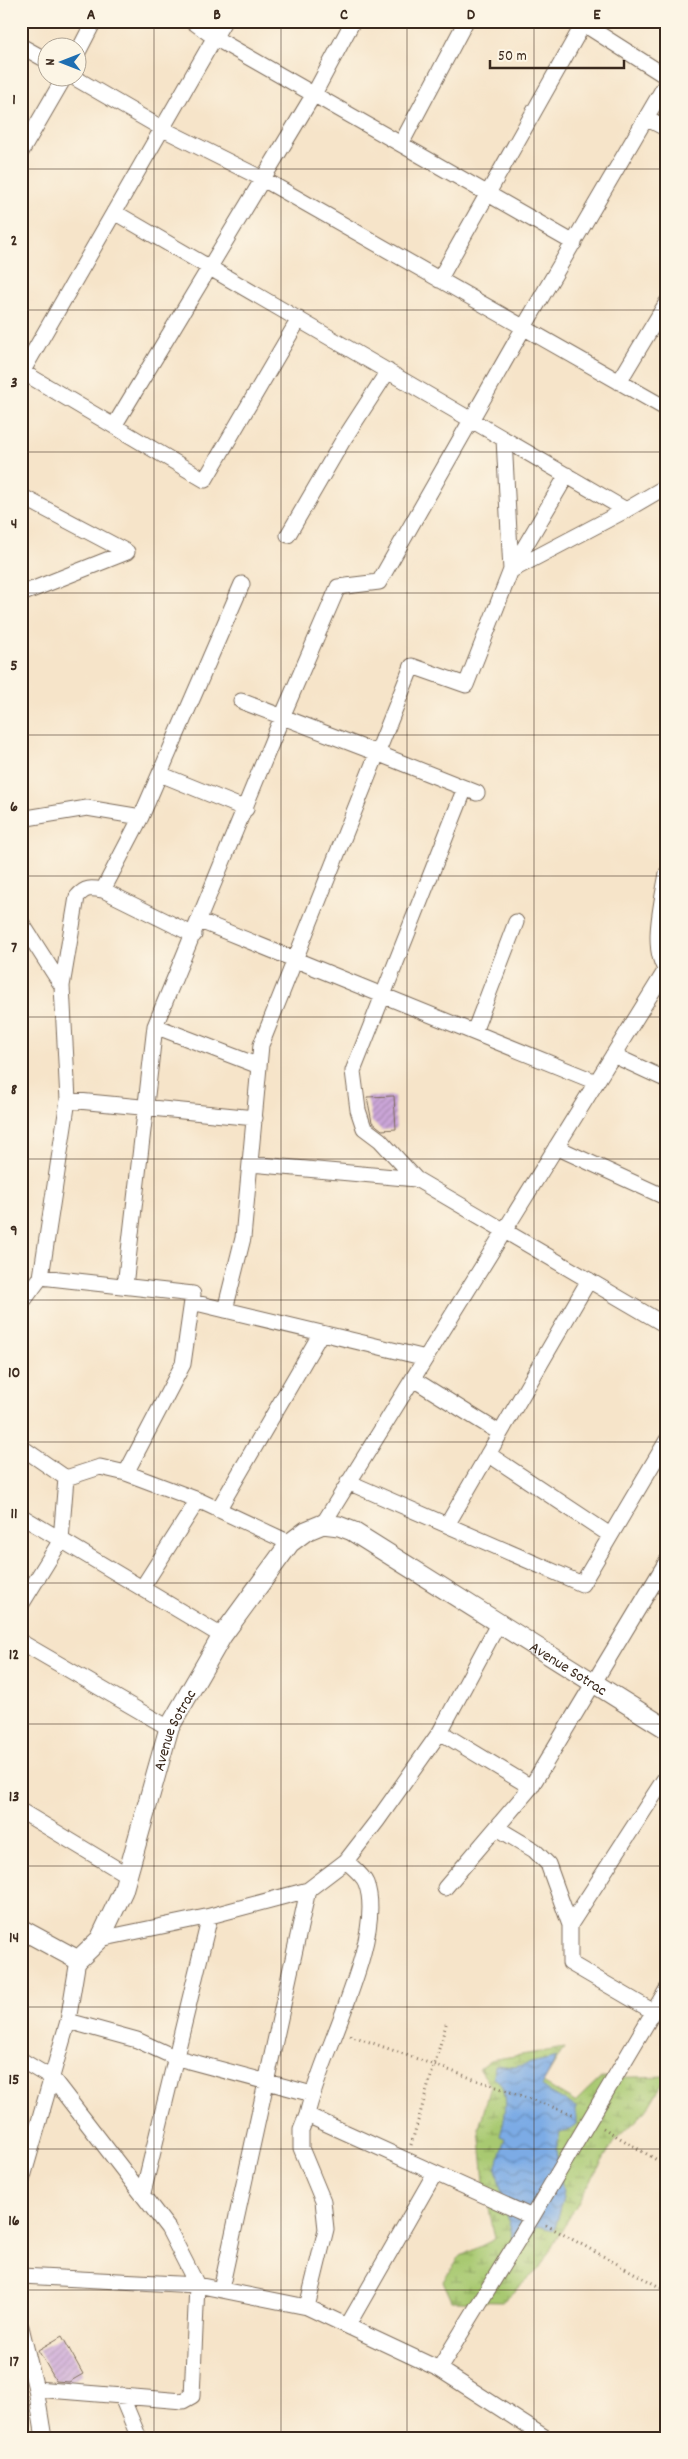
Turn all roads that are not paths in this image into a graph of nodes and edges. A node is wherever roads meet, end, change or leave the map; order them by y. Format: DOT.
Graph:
graph roads {
  1 [pos="94,21"];
  2 [pos="192,21"];
  3 [pos="224,21"];
  4 [pos="353,21"];
  5 [pos="466,21"];
  6 [pos="582,22"];
  7 [pos="85,38"];
  8 [pos="215,38"];
  9 [pos="21,46"];
  10 [pos="38,56"];
  11 [pos="667,77"];
  12 [pos="667,82"];
  13 [pos="88,85"];
  14 [pos="58,88"];
  15 [pos="314,94"];
  16 [pos="646,118"];
  17 [pos="163,128"];
  18 [pos="667,129"];
  19 [pos="401,144"];
  20 [pos="21,152"];
  21 [pos="263,179"];
  22 [pos="488,194"];
  23 [pos="114,212"];
  24 [pos="574,243"];
  25 [pos="210,268"];
  26 [pos="439,280"];
  27 [pos="667,302"];
  28 [pos="299,319"];
  29 [pos="524,327"];
  30 [pos="388,371"];
  31 [pos="22,372"];
  32 [pos="619,382"];
  33 [pos="667,409"];
  34 [pos="471,420"];
  35 [pos="114,426"];
  36 [pos="504,439"];
  37 [pos="567,475"];
  38 [pos="667,486"];
  39 [pos="21,496"];
  40 [pos="626,510"];
  41 [pos="288,535"];
  42 [pos="511,570"];
  43 [pos="242,584"];
  44 [pos="21,594"];
  45 [pos="242,701"];
  46 [pos="282,717"];
  47 [pos="378,752"];
  48 [pos="160,774"];
  49 [pos="246,809"];
  50 [pos="141,817"];
  51 [pos="21,819"];
  52 [pos="667,873"];
  53 [pos="103,890"];
  54 [pos="200,921"];
  55 [pos="21,922"];
  56 [pos="516,922"];
  57 [pos="194,935"];
  58 [pos="295,959"];
  59 [pos="666,970"];
  60 [pos="62,986"];
  61 [pos="382,994"];
  62 [pos="155,1026"];
  63 [pos="474,1032"];
  64 [pos="613,1055"];
  65 [pos="259,1066"];
  66 [pos="667,1080"];
  67 [pos="596,1082"];
  68 [pos="68,1100"];
  69 [pos="145,1106"];
  70 [pos="255,1118"];
  71 [pos="556,1148"];
  72 [pos="251,1164"];
  73 [pos="416,1178"];
  74 [pos="667,1198"];
  75 [pos="505,1231"];
  76 [pos="41,1277"];
  77 [pos="589,1280"];
  78 [pos="125,1286"];
  79 [pos="192,1302"];
  80 [pos="21,1304"];
  81 [pos="225,1310"];
  82 [pos="667,1326"];
  83 [pos="321,1333"];
  84 [pos="426,1358"];
  85 [pos="413,1379"];
  86 [pos="500,1433"];
  87 [pos="667,1440"];
  88 [pos="21,1447"];
  89 [pos="488,1454"];
  90 [pos="126,1473"];
  91 [pos="66,1478"];
  92 [pos="348,1482"];
  93 [pos="198,1500"];
  94 [pos="218,1510"];
  95 [pos="21,1516"];
  96 [pos="323,1524"];
  97 [pos="447,1525"];
  98 [pos="610,1535"];
  99 [pos="61,1540"];
  100 [pos="290,1543"];
  101 [pos="667,1561"];
  102 [pos="142,1588"];
  103 [pos="21,1605"];
  104 [pos="498,1624"];
  105 [pos="222,1636"];
  106 [pos="21,1642"];
  107 [pos="593,1684"];
  108 [pos="169,1728"];
  109 [pos="667,1729"];
  110 [pos="440,1732"];
  111 [pos="667,1774"];
  112 [pos="531,1787"];
  113 [pos="21,1812"];
  114 [pos="497,1828"];
  115 [pos="346,1861"];
  116 [pos="127,1875"];
  117 [pos="445,1888"];
  118 [pos="308,1890"];
  119 [pos="210,1916"];
  120 [pos="570,1925"];
  121 [pos="21,1929"];
  122 [pos="100,1939"];
  123 [pos="78,1960"];
  124 [pos="667,1989"];
  125 [pos="654,2012"];
  126 [pos="68,2021"];
  127 [pos="174,2056"];
  128 [pos="21,2060"];
  129 [pos="52,2079"];
  130 [pos="267,2081"];
  131 [pos="312,2094"];
  132 [pos="307,2115"];
  133 [pos="435,2173"];
  134 [pos="21,2183"];
  135 [pos="143,2193"];
  136 [pos="532,2217"];
  137 [pos="21,2276"];
  138 [pos="196,2285"];
  139 [pos="221,2289"];
  140 [pos="307,2307"];
  141 [pos="348,2325"];
  142 [pos="21,2327"];
  143 [pos="439,2369"];
  144 [pos="36,2389"];
  145 [pos="121,2395"];
  146 [pos="44,2438"];
  147 [pos="139,2438"];
  148 [pos="546,2438"];
  1 -- 7 [label="street"];
  2 -- 8 [label="street"];
  3 -- 8 [label="street"];
  4 -- 15 [label="street"];
  5 -- 19 [label="street"];
  6 -- 11 [label="street"];
  6 -- 22 [label="street"];
  8 -- 15 [label="street"];
  8 -- 17 [label="street"];
  9 -- 10 [label="street"];
  12 -- 16 [label="street"];
  13 -- 17 [label="street"];
  14 -- 20 [label="street"];
  15 -- 19 [label="street"];
  15 -- 21 [label="street"];
  16 -- 18 [label="street"];
  16 -- 24 [label="street"];
  17 -- 21 [label="street"];
  17 -- 23 [label="street"];
  19 -- 22 [label="street"];
  21 -- 25 [label="street"];
  21 -- 26 [label="street"];
  22 -- 24 [label="street"];
  22 -- 26 [label="street"];
  23 -- 25 [label="street"];
  23 -- 31 [label="street"];
  24 -- 29 [label="street"];
  25 -- 28 [label="street"];
  25 -- 35 [label="street"];
  26 -- 29 [label="street"];
  27 -- 32 [label="street"];
  28 -- 30 [label="street"];
  28 -- 35 [label="street"];
  29 -- 32 [label="street"];
  29 -- 34 [label="street"];
  30 -- 34 [label="street"];
  30 -- 41 [label="street"];
  31 -- 35 [label="street"];
  32 -- 33 [label="street"];
  34 -- 36 [label="street"];
  34 -- 46 [label="street"];
  36 -- 37 [label="street"];
  36 -- 42 [label="street"];
  37 -- 40 [label="street"];
  37 -- 42 [label="street"];
  38 -- 40 [label="street"];
  39 -- 44 [label="street"];
  40 -- 42 [label="street"];
  42 -- 47 [label="street"];
  43 -- 48 [label="street"];
  45 -- 46 [label="street"];
  46 -- 47 [label="street"];
  46 -- 49 [label="street"];
  47 -- 58 [label="street"];
  47 -- 61 [label="street"];
  48 -- 49 [label="street"];
  48 -- 50 [label="street"];
  49 -- 54 [label="street"];
  50 -- 51 [label="street"];
  50 -- 53 [label="street"];
  52 -- 59 [label="street"];
  53 -- 57 [label="street"];
  53 -- 60 [label="street"];
  54 -- 57 [label="street"];
  54 -- 58 [label="street"];
  55 -- 60 [label="street"];
  56 -- 63 [label="street"];
  57 -- 62 [label="street"];
  58 -- 61 [label="street"];
  58 -- 65 [label="street"];
  59 -- 64 [label="street"];
  60 -- 68 [label="street"];
  61 -- 63 [label="street"];
  61 -- 73 [label="street"];
  62 -- 65 [label="street"];
  62 -- 69 [label="street"];
  63 -- 67 [label="street"];
  64 -- 66 [label="street"];
  64 -- 67 [label="street"];
  65 -- 70 [label="street"];
  67 -- 71 [label="street"];
  68 -- 69 [label="street"];
  68 -- 76 [label="street"];
  69 -- 70 [label="street"];
  69 -- 78 [label="street"];
  70 -- 72 [label="street"];
  71 -- 74 [label="street"];
  71 -- 75 [label="street"];
  72 -- 73 [label="street"];
  72 -- 81 [label="street"];
  73 -- 75 [label="street"];
  75 -- 77 [label="street"];
  75 -- 84 [label="street"];
  76 -- 78 [label="street"];
  76 -- 80 [label="street"];
  77 -- 82 [label="street"];
  77 -- 86 [label="street"];
  78 -- 79 [label="street"];
  79 -- 81 [label="street"];
  79 -- 90 [label="street"];
  81 -- 83 [label="street"];
  83 -- 84 [label="street"];
  83 -- 94 [label="street"];
  84 -- 85 [label="street"];
  85 -- 86 [label="street"];
  85 -- 92 [label="street"];
  86 -- 89 [label="street"];
  87 -- 98 [label="street"];
  88 -- 91 [label="street"];
  89 -- 97 [label="street"];
  89 -- 98 [label="street"];
  90 -- 91 [label="street"];
  90 -- 93 [label="street"];
  91 -- 99 [label="street"];
  92 -- 96 [label="street"];
  92 -- 97 [label="street"];
  93 -- 94 [label="street"];
  93 -- 102 [label="street"];
  94 -- 100 [label="street"];
  95 -- 99 [label="street"];
  96 -- 100 [label="street, Avenue Sotrac"];
  96 -- 104 [label="street, Avenue Sotrac"];
  97 -- 98 [label="street"];
  99 -- 102 [label="street"];
  99 -- 103 [label="street"];
  100 -- 105 [label="street, Avenue Sotrac"];
  101 -- 107 [label="street"];
  102 -- 105 [label="street"];
  104 -- 107 [label="street, Avenue Sotrac"];
  104 -- 110 [label="street"];
  105 -- 108 [label="street, Avenue Sotrac"];
  106 -- 108 [label="street"];
  107 -- 109 [label="street, Avenue Sotrac"];
  107 -- 112 [label="street"];
  108 -- 116 [label="street, Avenue Sotrac"];
  110 -- 112 [label="street"];
  110 -- 115 [label="street"];
  111 -- 120 [label="street"];
  112 -- 114 [label="street"];
  113 -- 116 [label="street"];
  114 -- 117 [label="street"];
  114 -- 120 [label="street"];
  115 -- 118 [label="street"];
  115 -- 131 [label="street"];
  116 -- 122 [label="street, Avenue Sotrac"];
  118 -- 119 [label="street"];
  118 -- 130 [label="street"];
  119 -- 122 [label="street"];
  119 -- 127 [label="street"];
  120 -- 125 [label="street"];
  121 -- 123 [label="street"];
  122 -- 123 [label="street"];
  123 -- 126 [label="street"];
  124 -- 125 [label="street"];
  125 -- 136 [label="street"];
  126 -- 127 [label="street"];
  126 -- 129 [label="street"];
  127 -- 130 [label="street"];
  127 -- 135 [label="street"];
  128 -- 129 [label="street"];
  129 -- 134 [label="street"];
  129 -- 135 [label="street"];
  130 -- 131 [label="street"];
  130 -- 139 [label="street"];
  131 -- 132 [label="street"];
  132 -- 133 [label="street"];
  132 -- 140 [label="street"];
  133 -- 136 [label="street"];
  133 -- 141 [label="street"];
  135 -- 138 [label="street"];
  136 -- 143 [label="street"];
  137 -- 138 [label="street"];
  138 -- 139 [label="street"];
  138 -- 145 [label="street"];
  139 -- 140 [label="street"];
  140 -- 141 [label="street"];
  141 -- 143 [label="street"];
  142 -- 144 [label="street"];
  143 -- 148 [label="street"];
  144 -- 145 [label="street"];
  144 -- 146 [label="street"];
  145 -- 147 [label="street"];
}
